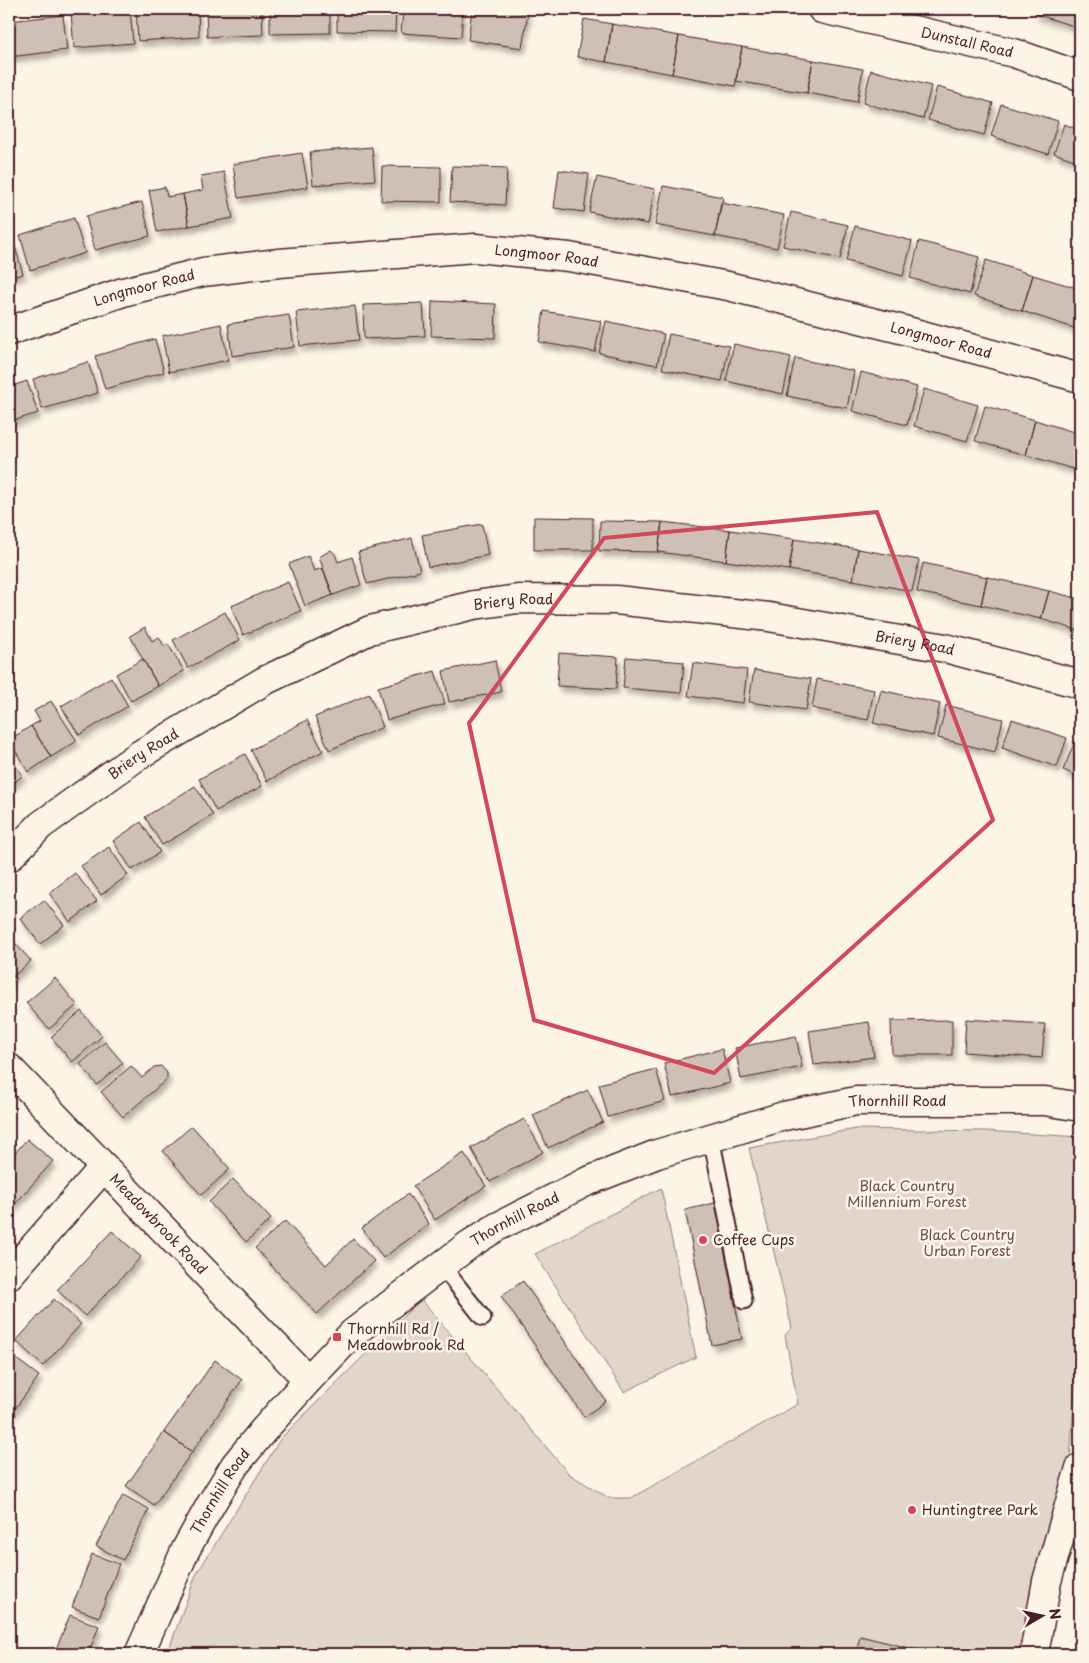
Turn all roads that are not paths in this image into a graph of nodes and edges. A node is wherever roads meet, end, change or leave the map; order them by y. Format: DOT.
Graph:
graph roads {
  1 [pos="822,9"];
  2 [pos="1080,76"];
  3 [pos="9,331"];
  4 [pos="1080,378"];
  5 [pos="1080,684"];
  6 [pos="9,857"];
  7 [pos="9,1068"];
  8 [pos="1080,1107"];
  9 [pos="711,1138"];
  10 [pos="104,1166"];
  11 [pos="442,1266"];
  12 [pos="9,1275"];
  13 [pos="744,1301"];
  14 [pos="483,1318"];
  15 [pos="308,1380"];
  16 [pos="1080,1468"];
  17 [pos="139,1654"];
  18 [pos="1034,1654"];
  1 -- 2 [label="street, Dunstall Road"];
  3 -- 4 [label="street, Longmoor Road"];
  5 -- 6 [label="street, Briery Road"];
  7 -- 10 [label="street, Meadowbrook Road"];
  8 -- 9 [label="street, Thornhill Road"];
  9 -- 11 [label="street, Thornhill Road"];
  9 -- 13 [label="lane"];
  10 -- 12 [label="street"];
  10 -- 15 [label="street, Meadowbrook Road"];
  11 -- 14 [label="lane"];
  11 -- 15 [label="street, Thornhill Road"];
  15 -- 17 [label="street, Thornhill Road"];
  16 -- 18 [label="street"];
}
